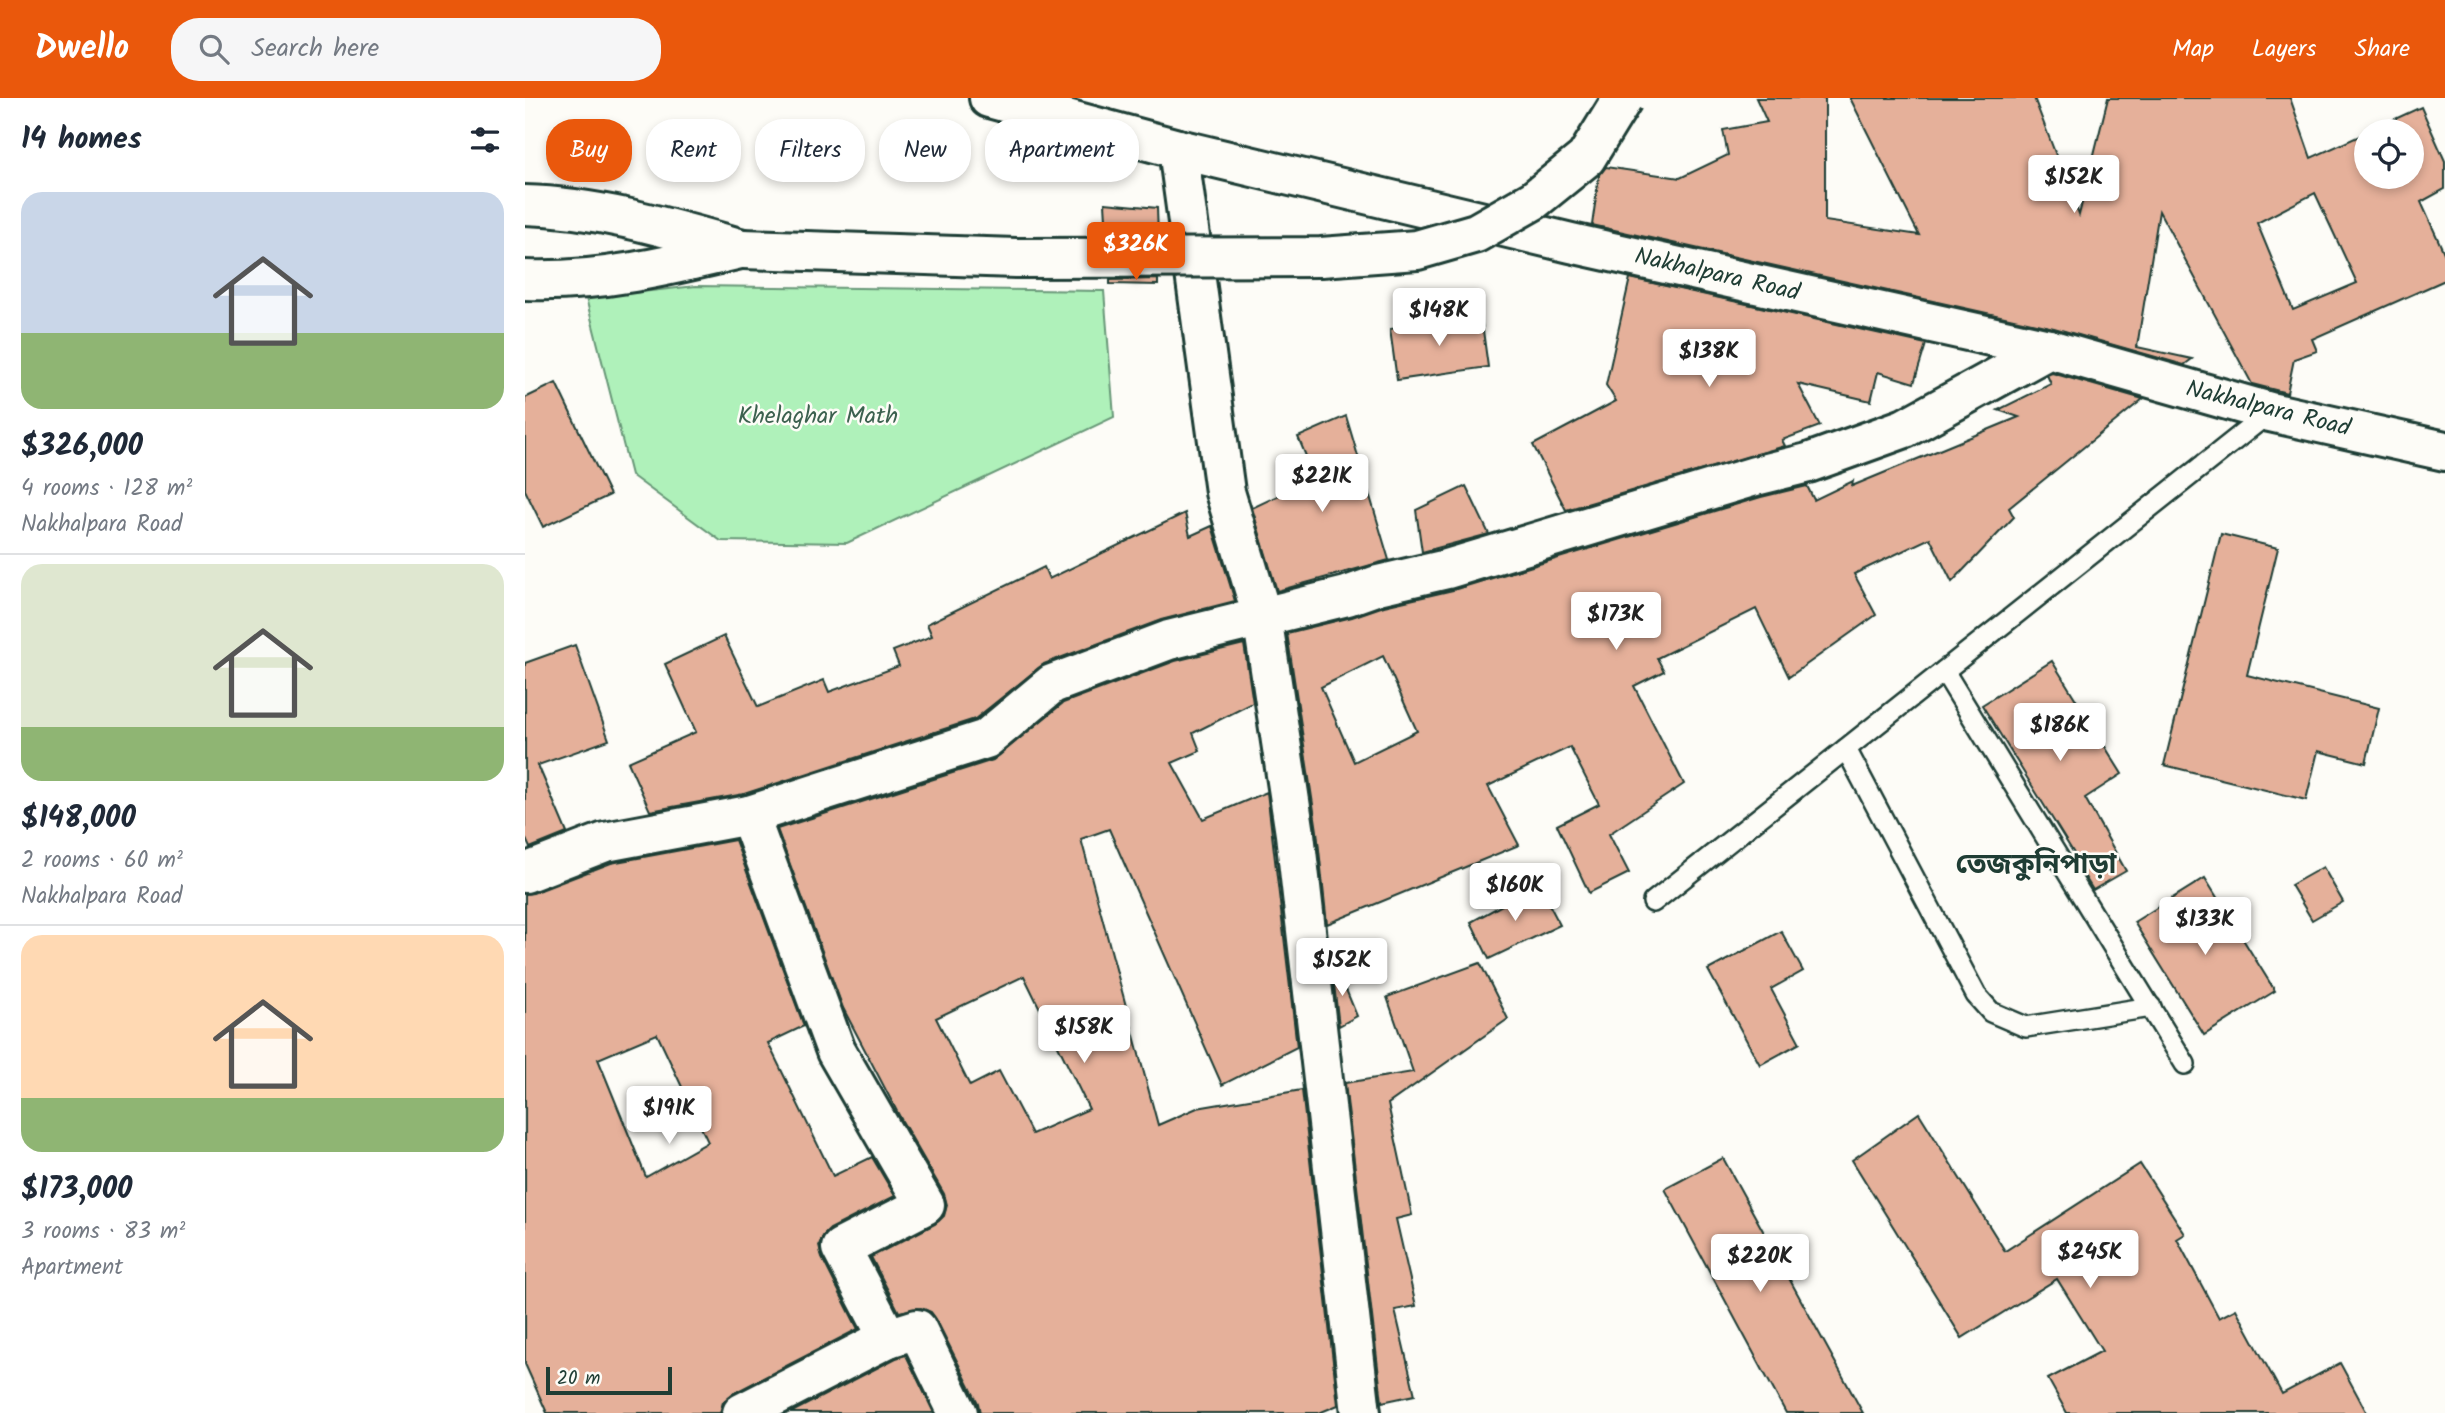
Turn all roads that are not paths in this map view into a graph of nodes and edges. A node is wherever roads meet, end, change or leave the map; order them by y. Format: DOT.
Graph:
graph roads {
  1 [pos="989,98"];
  2 [pos="1623,98"];
  3 [pos="1178,149"];
  4 [pos="525,205"];
  5 [pos="743,249"];
  6 [pos="525,281"];
  7 [pos="2049,349"];
  8 [pos="2270,412"];
  9 [pos="2445,451"];
  10 [pos="1262,616"];
  11 [pos="1944,671"];
  12 [pos="1846,749"];
  13 [pos="749,815"];
  14 [pos="525,873"];
  15 [pos="1653,902"];
  16 [pos="2151,1007"];
  17 [pos="2185,1064"];
  18 [pos="888,1338"];
  19 [pos="743,1413"];
  20 [pos="958,1413"];
  21 [pos="1361,1413"];
  1 -- 3 [label="main road, Nakhalpara Road"];
  2 -- 5 [label="main road, bridge"];
  3 -- 7 [label="main road, Nakhalpara Road"];
  3 -- 10 [label="main road"];
  4 -- 5 [label="main road"];
  5 -- 6 [label="main road"];
  7 -- 8 [label="main road, Nakhalpara Road"];
  7 -- 10 [label="main road"];
  8 -- 9 [label="main road, Nakhalpara Road"];
  8 -- 11 [label="lane"];
  10 -- 13 [label="main road"];
  10 -- 21 [label="main road"];
  11 -- 12 [label="lane"];
  11 -- 16 [label="lane"];
  12 -- 15 [label="lane"];
  12 -- 16 [label="lane"];
  13 -- 14 [label="main road"];
  13 -- 18 [label="main road"];
  16 -- 17 [label="lane"];
  18 -- 19 [label="main road"];
  18 -- 20 [label="main road"];
}
